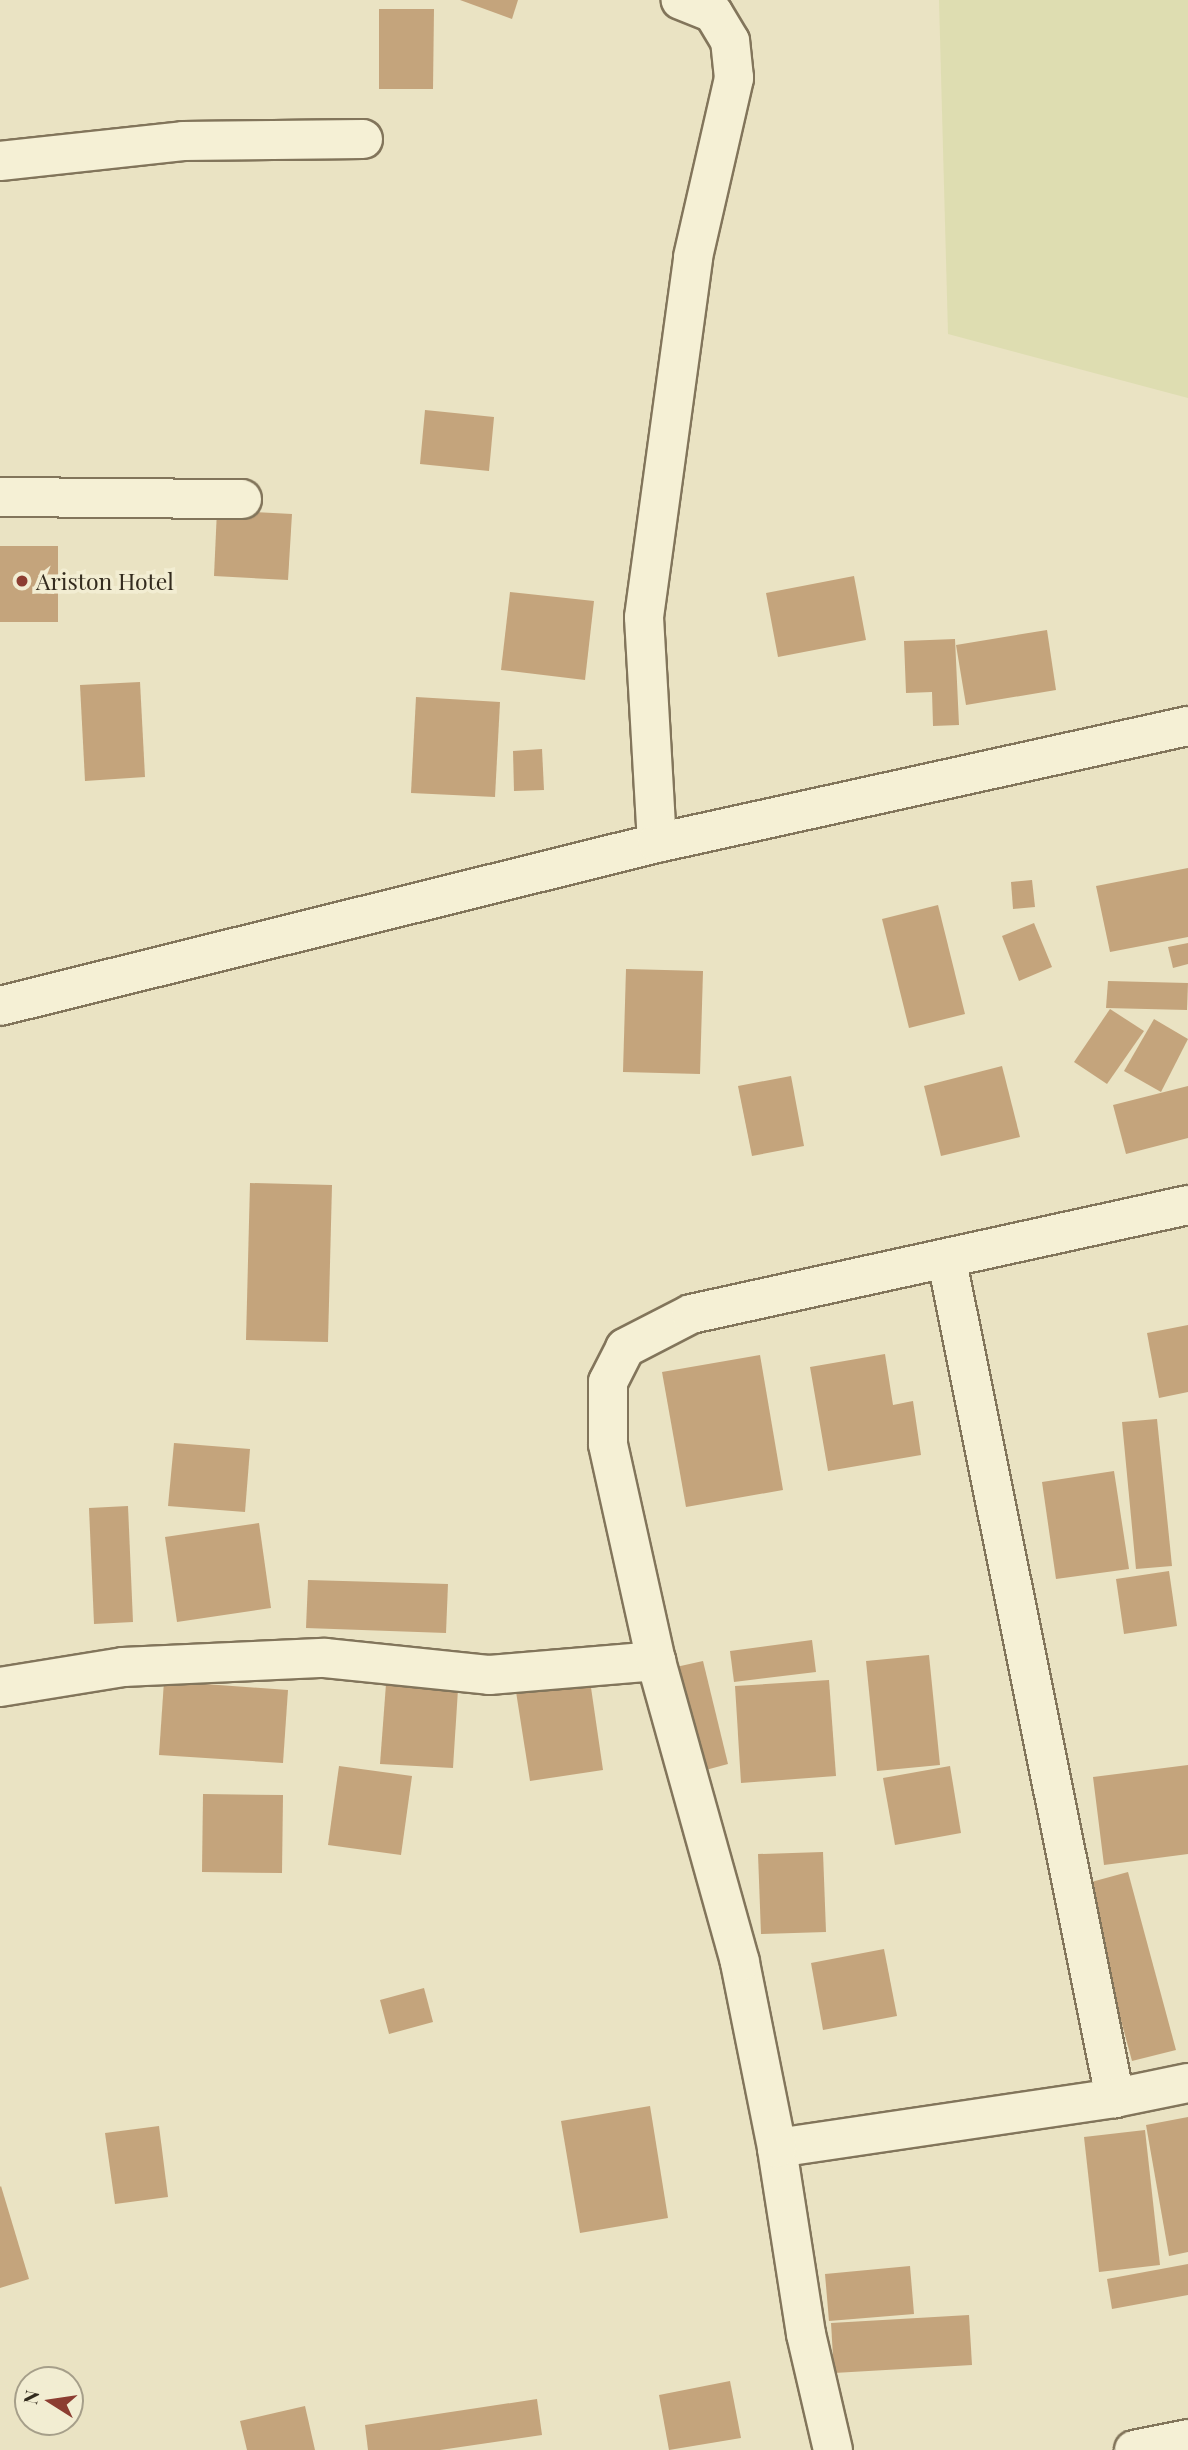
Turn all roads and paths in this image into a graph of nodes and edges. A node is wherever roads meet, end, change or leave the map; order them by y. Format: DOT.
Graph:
graph roads {
  1 [pos="681,0"];
  2 [pos="363,139"];
  3 [pos="0,161"];
  4 [pos="0,497"];
  5 [pos="242,499"];
  6 [pos="1188,726"];
  7 [pos="657,843"];
  8 [pos="0,1006"];
  9 [pos="1188,1205"];
  10 [pos="947,1262"];
  11 [pos="656,1661"];
  12 [pos="0,1687"];
  13 [pos="1188,2083"];
  14 [pos="1115,2098"];
  15 [pos="777,2148"];
  16 [pos="1188,2439"];
  17 [pos="834,2450"];
  18 [pos="1134,2450"];
  1 -- 7 [label="street"];
  2 -- 3 [label="street"];
  4 -- 5 [label="street"];
  6 -- 7 [label="street"];
  7 -- 8 [label="street"];
  9 -- 10 [label="street"];
  10 -- 11 [label="street"];
  10 -- 14 [label="street"];
  11 -- 12 [label="street"];
  11 -- 15 [label="street"];
  13 -- 14 [label="street"];
  14 -- 15 [label="street"];
  15 -- 17 [label="street"];
  16 -- 18 [label="street"];
}
